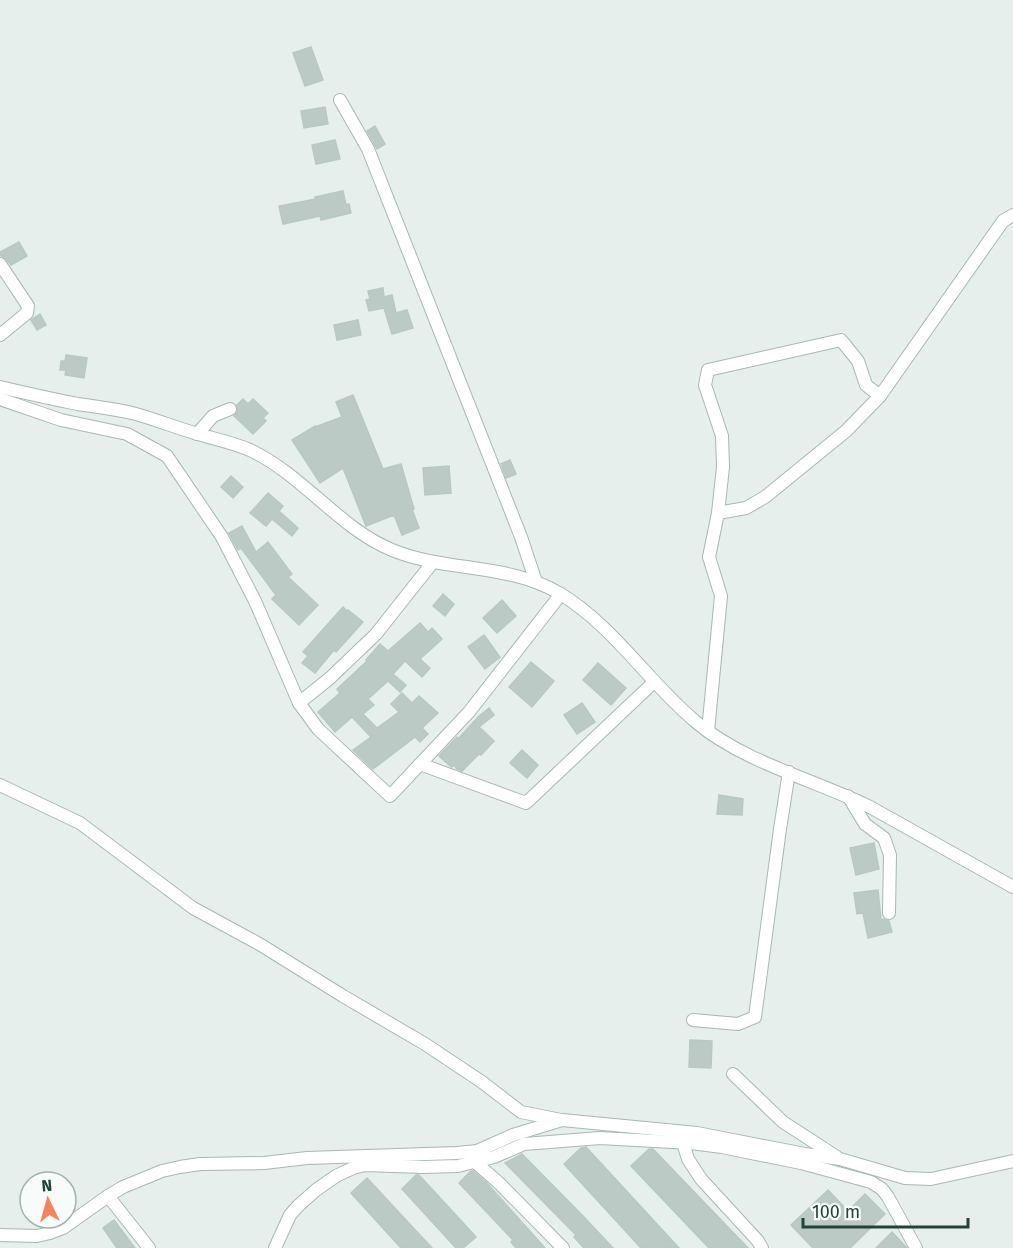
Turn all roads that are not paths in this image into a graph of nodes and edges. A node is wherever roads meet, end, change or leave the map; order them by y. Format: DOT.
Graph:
graph roads {
  1 [pos="340,100"];
  2 [pos="1013,214"];
  3 [pos="0,264"];
  4 [pos="0,335"];
  5 [pos="0,387"];
  6 [pos="880,396"];
  7 [pos="0,399"];
  8 [pos="230,409"];
  9 [pos="197,434"];
  10 [pos="718,513"];
  11 [pos="433,562"];
  12 [pos="536,582"];
  13 [pos="561,594"];
  14 [pos="654,682"];
  15 [pos="298,703"];
  16 [pos="708,731"];
  17 [pos="420,764"];
  18 [pos="789,772"];
  19 [pos="0,785"];
  20 [pos="848,796"];
  21 [pos="1013,887"];
  22 [pos="889,914"];
  23 [pos="693,1020"];
  24 [pos="733,1074"];
  25 [pos="562,1120"];
  26 [pos="683,1143"];
  27 [pos="840,1159"];
  28 [pos="1013,1161"];
  29 [pos="475,1162"];
  30 [pos="108,1196"];
  31 [pos="0,1235"];
  32 [pos="149,1248"];
  33 [pos="275,1248"];
  34 [pos="563,1248"];
  35 [pos="762,1248"];
  36 [pos="916,1248"];
  1 -- 12 [label="street"];
  2 -- 6 [label="street"];
  3 -- 4 [label="street"];
  5 -- 9 [label="street"];
  6 -- 10 [label="street"];
  6 -- 10 [label="street"];
  7 -- 15 [label="street"];
  8 -- 9 [label="street"];
  9 -- 11 [label="street"];
  10 -- 16 [label="street"];
  11 -- 12 [label="street"];
  11 -- 15 [label="street"];
  12 -- 13 [label="street"];
  13 -- 14 [label="street"];
  13 -- 17 [label="street"];
  14 -- 16 [label="street"];
  14 -- 17 [label="street"];
  15 -- 17 [label="street"];
  16 -- 18 [label="street"];
  18 -- 20 [label="street"];
  18 -- 23 [label="street"];
  19 -- 25 [label="street"];
  20 -- 21 [label="street"];
  20 -- 22 [label="street"];
  24 -- 27 [label="street"];
  25 -- 27 [label="street"];
  25 -- 30 [label="street"];
  26 -- 29 [label="street"];
  26 -- 35 [label="street"];
  26 -- 36 [label="street"];
  27 -- 28 [label="street"];
  29 -- 33 [label="street"];
  29 -- 34 [label="street"];
  30 -- 31 [label="street"];
  30 -- 32 [label="street"];
}
